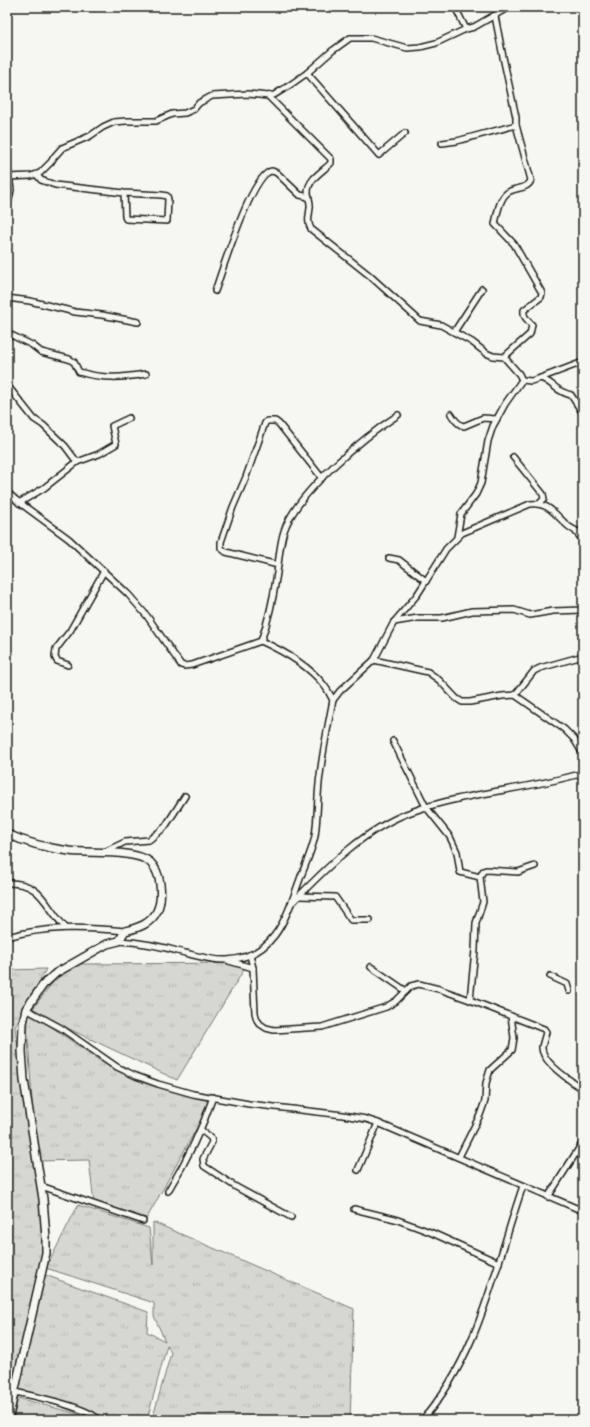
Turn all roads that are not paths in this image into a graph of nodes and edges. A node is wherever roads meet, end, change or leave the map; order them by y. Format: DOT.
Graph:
graph roads {
  1 [pos="455,7"];
  2 [pos="509,7"];
  3 [pos="495,16"];
  4 [pos="466,29"];
  5 [pos="307,73"];
  6 [pos="268,96"];
  7 [pos="516,125"];
  8 [pos="405,133"];
  9 [pos="442,143"];
  10 [pos="7,162"];
  11 [pos="37,175"];
  12 [pos="8,177"];
  13 [pos="124,193"];
  14 [pos="309,198"];
  15 [pos="7,209"];
  16 [pos="482,289"];
  17 [pos="215,291"];
  18 [pos="7,298"];
  19 [pos="138,322"];
  20 [pos="7,332"];
  21 [pos="454,332"];
  22 [pos="504,357"];
  23 [pos="583,362"];
  24 [pos="146,374"];
  25 [pos="541,378"];
  26 [pos="522,380"];
  27 [pos="7,385"];
  28 [pos="582,412"];
  29 [pos="451,414"];
  30 [pos="398,415"];
  31 [pos="129,418"];
  32 [pos="496,419"];
  33 [pos="513,457"];
  34 [pos="77,462"];
  35 [pos="322,478"];
  36 [pos="7,492"];
  37 [pos="19,503"];
  38 [pos="539,504"];
  39 [pos="576,532"];
  40 [pos="583,533"];
  41 [pos="457,537"];
  42 [pos="583,540"];
  43 [pos="389,558"];
  44 [pos="278,564"];
  45 [pos="104,571"];
  46 [pos="426,581"];
  47 [pos="583,610"];
  48 [pos="394,622"];
  49 [pos="261,641"];
  50 [pos="583,656"];
  51 [pos="374,660"];
  52 [pos="68,665"];
  53 [pos="515,695"];
  54 [pos="333,700"];
  55 [pos="393,741"];
  56 [pos="583,754"];
  57 [pos="583,772"];
  58 [pos="185,796"];
  59 [pos="426,807"];
  60 [pos="7,834"];
  61 [pos="101,853"];
  62 [pos="534,866"];
  63 [pos="480,877"];
  64 [pos="7,882"];
  65 [pos="299,896"];
  66 [pos="291,904"];
  67 [pos="370,920"];
  68 [pos="66,928"];
  69 [pos="125,931"];
  70 [pos="7,936"];
  71 [pos="119,941"];
  72 [pos="250,955"];
  73 [pos="226,961"];
  74 [pos="371,967"];
  75 [pos="253,968"];
  76 [pos="550,976"];
  77 [pos="406,991"];
  78 [pos="569,991"];
  79 [pos="470,1000"];
  80 [pos="26,1009"];
  81 [pos="511,1016"];
  82 [pos="583,1089"];
  83 [pos="213,1097"];
  84 [pos="378,1123"];
  85 [pos="201,1130"];
  86 [pos="583,1142"];
  87 [pos="459,1157"];
  88 [pos="358,1170"];
  89 [pos="41,1186"];
  90 [pos="523,1186"];
  91 [pos="168,1191"];
  92 [pos="548,1197"];
  93 [pos="354,1209"];
  94 [pos="583,1212"];
  95 [pos="291,1218"];
  96 [pos="143,1221"];
  97 [pos="499,1263"];
  98 [pos="15,1392"];
  99 [pos="8,1420"];
  100 [pos="99,1420"];
  101 [pos="422,1420"];
  1 -- 4 [label="street"];
  2 -- 3 [label="street"];
  3 -- 4 [label="street"];
  3 -- 7 [label="street"];
  4 -- 5 [label="street"];
  5 -- 6 [label="street"];
  5 -- 8 [label="street"];
  6 -- 11 [label="street"];
  6 -- 14 [label="street"];
  7 -- 9 [label="street"];
  7 -- 22 [label="street"];
  10 -- 12 [label="street"];
  11 -- 12 [label="street"];
  11 -- 13 [label="street"];
  12 -- 15 [label="street"];
  13 -- 13 [label="street"];
  14 -- 17 [label="street"];
  14 -- 21 [label="street"];
  16 -- 21 [label="street"];
  18 -- 19 [label="street"];
  20 -- 24 [label="street"];
  21 -- 22 [label="street"];
  22 -- 26 [label="street"];
  23 -- 25 [label="street"];
  25 -- 26 [label="street"];
  25 -- 28 [label="street"];
  26 -- 32 [label="street"];
  27 -- 34 [label="street"];
  29 -- 32 [label="street"];
  30 -- 35 [label="street"];
  31 -- 34 [label="street"];
  32 -- 41 [label="street"];
  33 -- 38 [label="street"];
  34 -- 37 [label="street"];
  35 -- 44 [label="street"];
  35 -- 44 [label="street"];
  36 -- 37 [label="street"];
  37 -- 45 [label="street"];
  38 -- 39 [label="street"];
  38 -- 41 [label="street"];
  39 -- 40 [label="street"];
  39 -- 42 [label="street"];
  41 -- 46 [label="street"];
  43 -- 46 [label="street"];
  44 -- 49 [label="street"];
  45 -- 49 [label="street"];
  45 -- 52 [label="street"];
  46 -- 48 [label="street"];
  47 -- 48 [label="street"];
  48 -- 51 [label="street"];
  49 -- 54 [label="street"];
  50 -- 53 [label="street"];
  51 -- 53 [label="street"];
  51 -- 54 [label="street"];
  53 -- 56 [label="street"];
  54 -- 66 [label="street"];
  55 -- 59 [label="street"];
  57 -- 59 [label="street"];
  58 -- 61 [label="street"];
  59 -- 63 [label="street"];
  59 -- 65 [label="street"];
  60 -- 61 [label="street"];
  61 -- 69 [label="street"];
  62 -- 63 [label="street"];
  63 -- 79 [label="street"];
  64 -- 68 [label="street"];
  65 -- 66 [label="street"];
  65 -- 67 [label="street"];
  66 -- 72 [label="street"];
  68 -- 69 [label="street"];
  68 -- 70 [label="street"];
  69 -- 71 [label="street"];
  71 -- 73 [label="street"];
  71 -- 80 [label="street"];
  72 -- 73 [label="street"];
  72 -- 75 [label="street"];
  73 -- 75 [label="street"];
  74 -- 77 [label="street"];
  75 -- 77 [label="street"];
  76 -- 78 [label="street"];
  77 -- 79 [label="street"];
  79 -- 81 [label="street"];
  80 -- 83 [label="street"];
  80 -- 89 [label="street"];
  81 -- 82 [label="street"];
  81 -- 87 [label="street"];
  83 -- 84 [label="street"];
  83 -- 85 [label="street"];
  84 -- 87 [label="street"];
  84 -- 88 [label="street"];
  85 -- 91 [label="street"];
  85 -- 95 [label="street"];
  86 -- 92 [label="street"];
  87 -- 90 [label="street"];
  89 -- 96 [label="street"];
  89 -- 98 [label="street"];
  90 -- 92 [label="street"];
  90 -- 97 [label="street"];
  92 -- 94 [label="street"];
  93 -- 97 [label="street"];
  97 -- 101 [label="street"];
  98 -- 99 [label="street"];
  98 -- 100 [label="street"];
}
